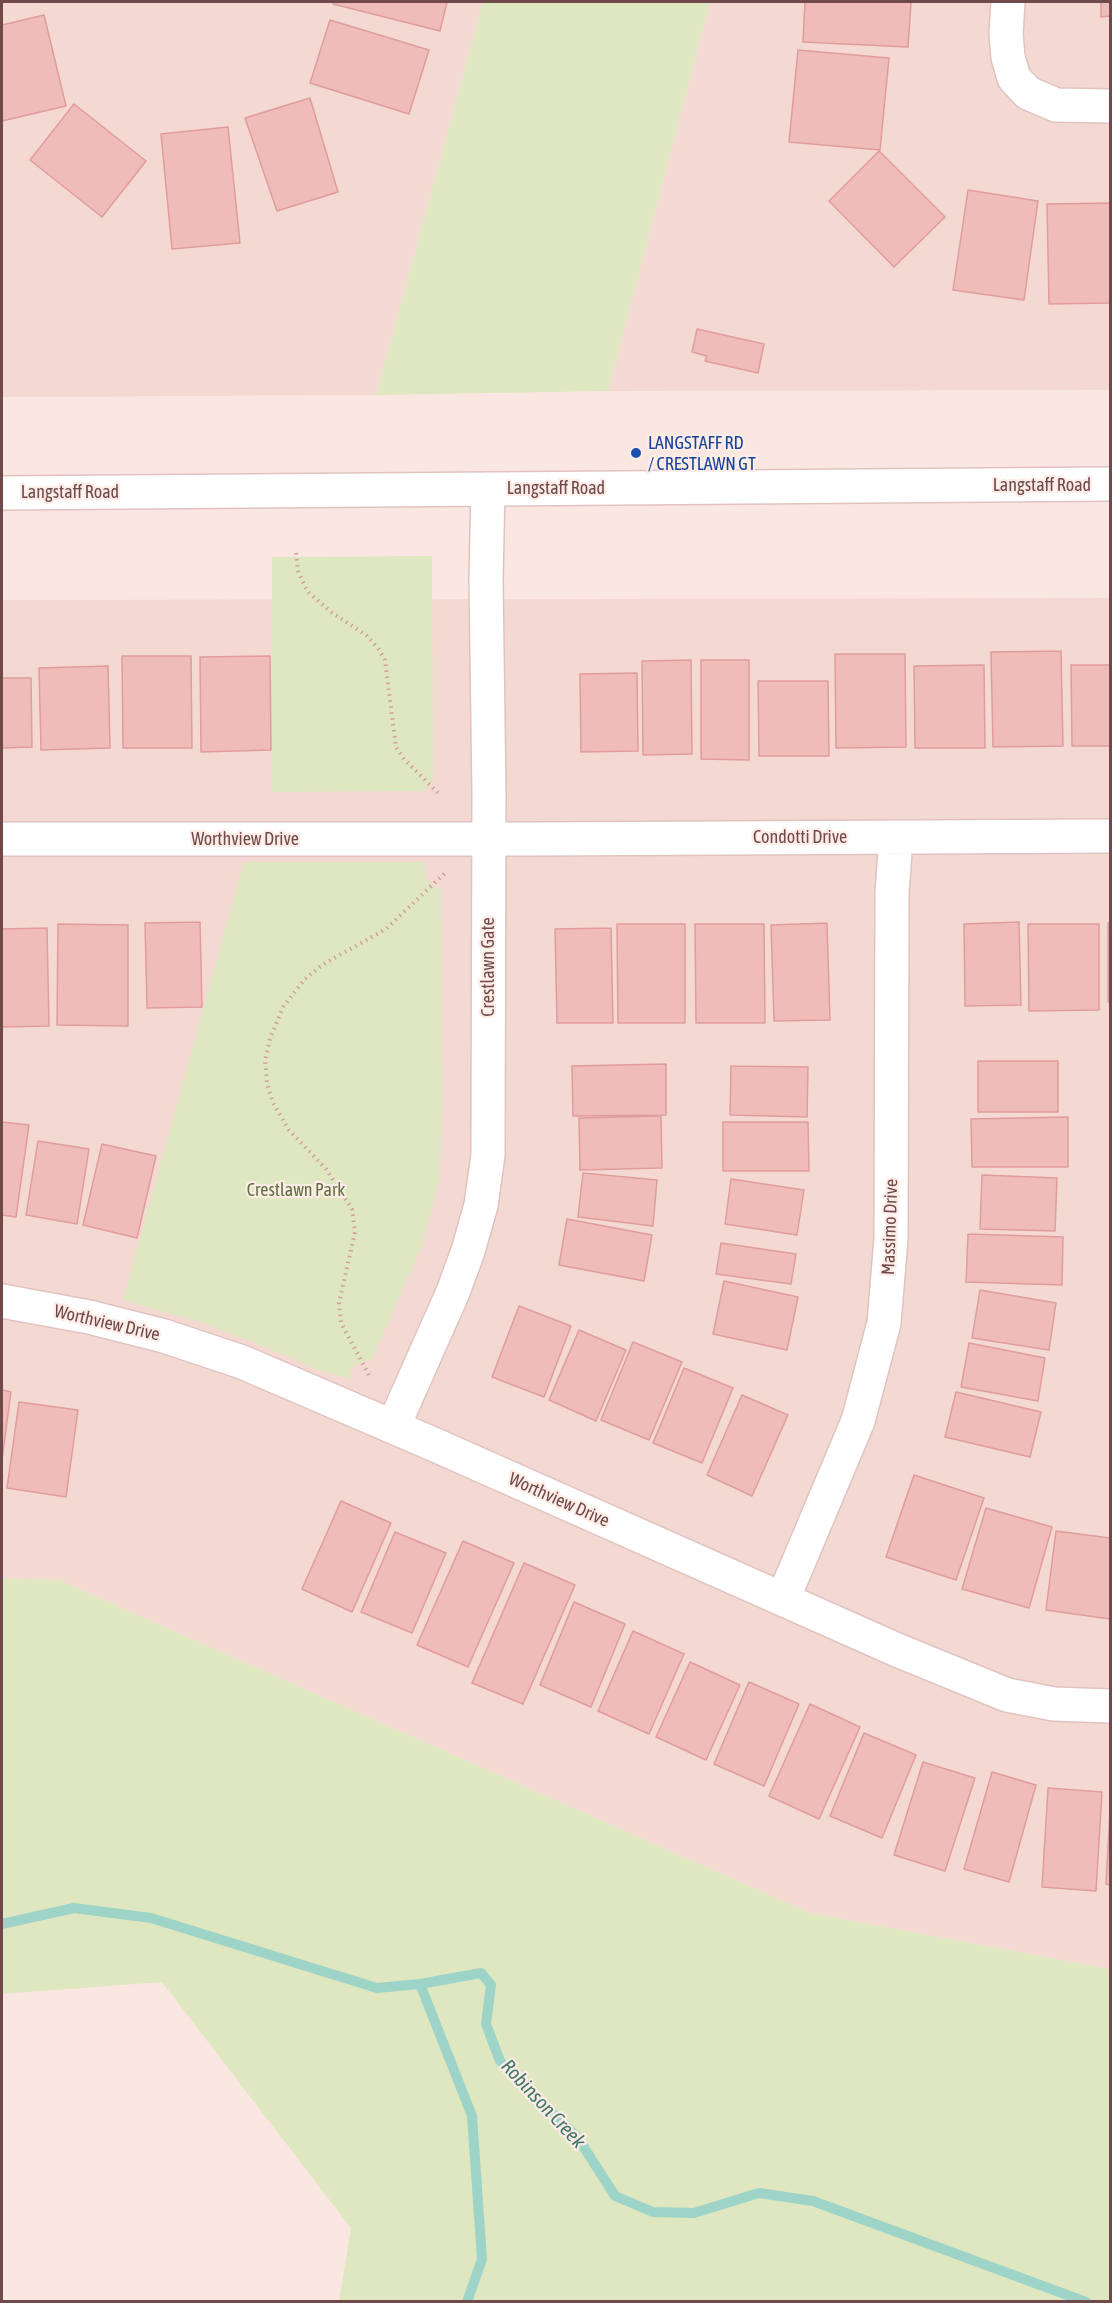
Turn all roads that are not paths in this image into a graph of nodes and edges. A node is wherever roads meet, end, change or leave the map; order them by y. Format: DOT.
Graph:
graph roads {
  1 [pos="1008,2"];
  2 [pos="1110,106"];
  3 [pos="1110,484"];
  4 [pos="488,489"];
  5 [pos="2,493"];
  6 [pos="1110,836"];
  7 [pos="896,837"];
  8 [pos="2,839"];
  9 [pos="489,839"];
  10 [pos="2,1301"];
  11 [pos="393,1427"];
  12 [pos="783,1599"];
  13 [pos="1110,1706"];
  1 -- 2 [label="street"];
  3 -- 4 [label="street, Langstaff Road"];
  4 -- 5 [label="street, Langstaff Road"];
  4 -- 9 [label="street, Crestlawn Gate"];
  6 -- 7 [label="street, Condotti Drive"];
  7 -- 9 [label="street, Condotti Drive"];
  7 -- 12 [label="street, Massimo Drive"];
  8 -- 9 [label="street, Worthview Drive"];
  9 -- 11 [label="street, Crestlawn Gate"];
  10 -- 11 [label="street, Worthview Drive"];
  11 -- 12 [label="street, Worthview Drive"];
  12 -- 13 [label="street, Worthview Drive"];
}
